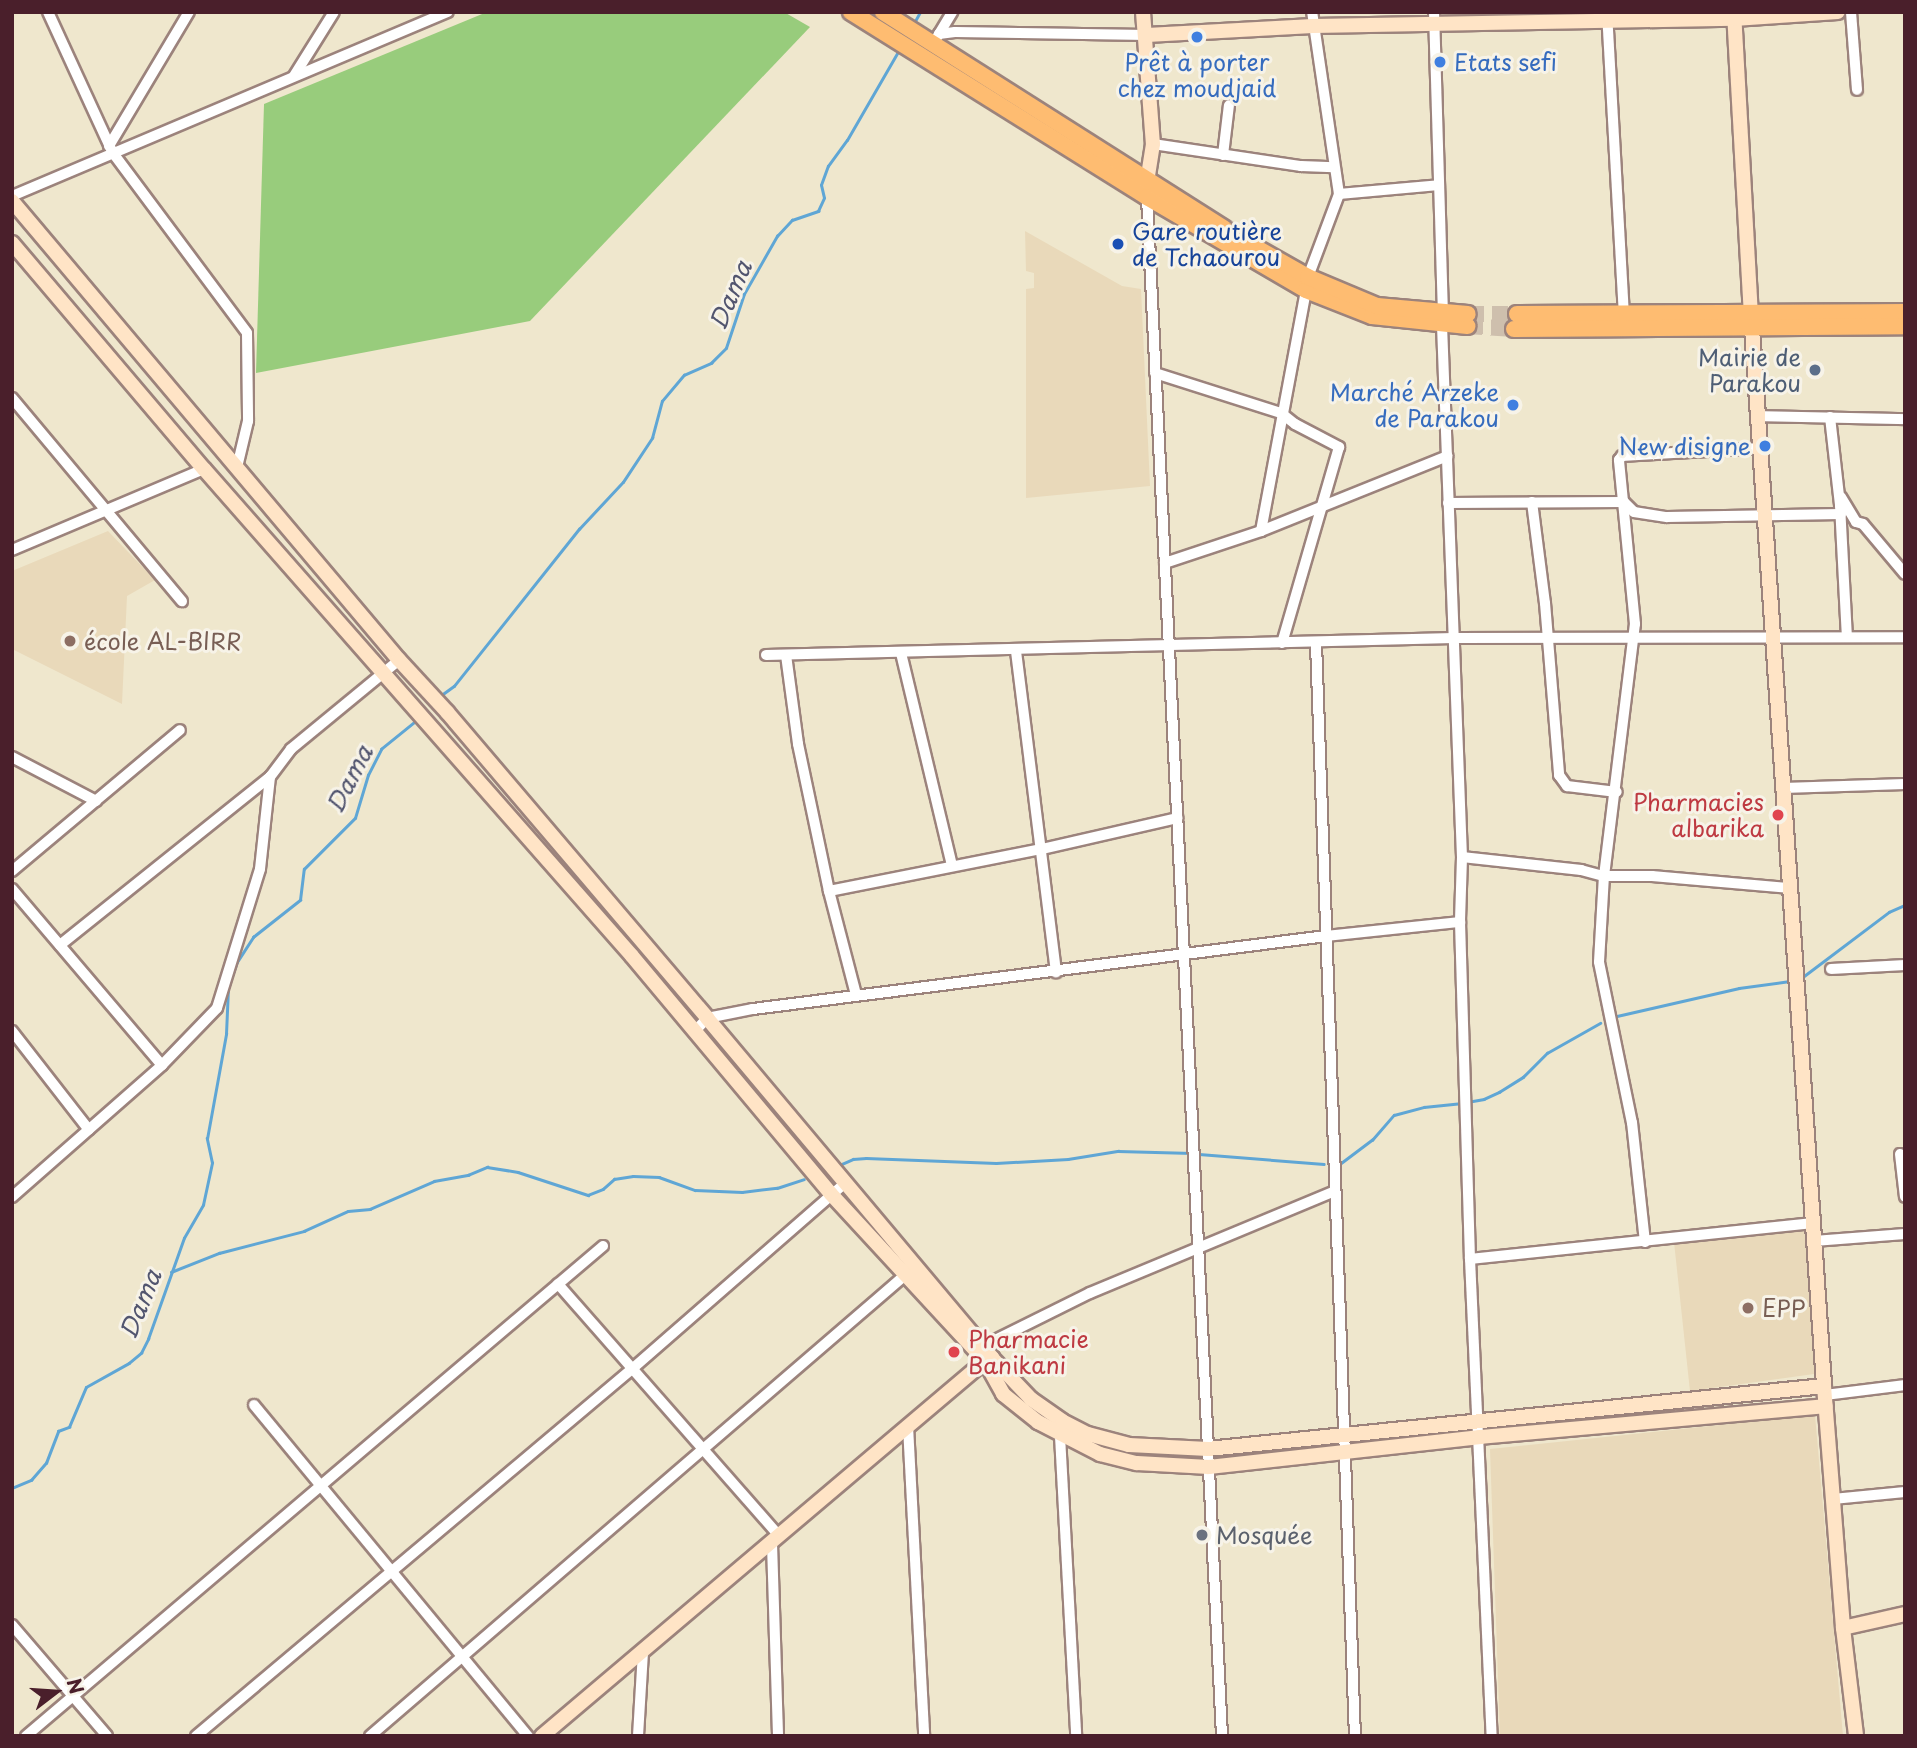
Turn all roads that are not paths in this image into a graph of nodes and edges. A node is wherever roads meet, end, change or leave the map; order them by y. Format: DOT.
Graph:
graph roads {
  1 [pos="48,12"];
  2 [pos="189,12"];
  3 [pos="334,12"];
  4 [pos="448,12"];
  5 [pos="851,12"];
  6 [pos="952,12"];
  7 [pos="1143,12"];
  8 [pos="1838,12"];
  9 [pos="1851,12"];
  10 [pos="1608,15"];
  11 [pos="1734,16"];
  12 [pos="1434,18"];
  13 [pos="1312,19"];
  14 [pos="896,22"];
  15 [pos="1147,35"];
  16 [pos="930,43"];
  17 [pos="294,76"];
  18 [pos="1857,90"];
  19 [pos="1229,105"];
  20 [pos="1153,144"];
  21 [pos="111,149"];
  22 [pos="1223,155"];
  23 [pos="1334,167"];
  24 [pos="1146,180"];
  25 [pos="1439,185"];
  26 [pos="1339,194"];
  27 [pos="1147,197"];
  28 [pos="12,198"];
  29 [pos="12,243"];
  30 [pos="1307,284"];
  31 [pos="1905,312"];
  32 [pos="1623,313"];
  33 [pos="1442,319"];
  34 [pos="1467,320"];
  35 [pos="1751,321"];
  36 [pos="1905,326"];
  37 [pos="1156,373"];
  38 [pos="12,398"];
  39 [pos="1281,413"];
  40 [pos="1758,416"];
  41 [pos="1830,417"];
  42 [pos="1905,419"];
  43 [pos="1760,448"];
  44 [pos="1448,456"];
  45 [pos="237,467"];
  46 [pos="204,469"];
  47 [pos="1839,494"];
  48 [pos="1532,502"];
  49 [pos="1624,502"];
  50 [pos="1448,503"];
  51 [pos="1318,509"];
  52 [pos="106,510"];
  53 [pos="1764,513"];
  54 [pos="1841,514"];
  55 [pos="1261,531"];
  56 [pos="12,550"];
  57 [pos="1165,563"];
  58 [pos="1905,574"];
  59 [pos="182,601"];
  60 [pos="1773,637"];
  61 [pos="1847,637"];
  62 [pos="1905,637"];
  63 [pos="1454,638"];
  64 [pos="1548,639"];
  65 [pos="1632,639"];
  66 [pos="1282,643"];
  67 [pos="1316,643"];
  68 [pos="1169,647"];
  69 [pos="1016,650"];
  70 [pos="901,653"];
  71 [pos="786,654"];
  72 [pos="766,655"];
  73 [pos="399,660"];
  74 [pos="384,673"];
  75 [pos="180,730"];
  76 [pos="12,757"];
  77 [pos="270,776"];
  78 [pos="1905,784"];
  79 [pos="1783,788"];
  80 [pos="1617,792"];
  81 [pos="96,801"];
  82 [pos="1177,818"];
  83 [pos="1042,849"];
  84 [pos="1462,857"];
  85 [pos="952,864"];
  86 [pos="12,871"];
  87 [pos="1604,876"];
  88 [pos="1790,888"];
  89 [pos="12,889"];
  90 [pos="829,891"];
  91 [pos="1460,922"];
  92 [pos="1326,936"];
  93 [pos="60,945"];
  94 [pos="1184,956"];
  95 [pos="1905,965"];
  96 [pos="1831,969"];
  97 [pos="1056,973"];
  98 [pos="856,995"];
  99 [pos="707,1018"];
  100 [pos="696,1030"];
  101 [pos="12,1031"];
  102 [pos="162,1065"];
  103 [pos="89,1130"];
  104 [pos="1900,1154"];
  105 [pos="846,1182"];
  106 [pos="1333,1192"];
  107 [pos="831,1194"];
  108 [pos="12,1197"];
  109 [pos="1905,1197"];
  110 [pos="1813,1223"];
  111 [pos="1905,1234"];
  112 [pos="1814,1241"];
  113 [pos="1645,1242"];
  114 [pos="603,1246"];
  115 [pos="1198,1246"];
  116 [pos="1470,1259"];
  117 [pos="904,1276"];
  118 [pos="558,1284"];
  119 [pos="987,1355"];
  120 [pos="632,1369"];
  121 [pos="1905,1385"];
  122 [pos="1825,1395"];
  123 [pos="254,1405"];
  124 [pos="1479,1420"];
  125 [pos="908,1426"];
  126 [pos="1343,1434"];
  127 [pos="1060,1436"];
  128 [pos="1480,1437"];
  129 [pos="1208,1449"];
  130 [pos="703,1450"];
  131 [pos="1344,1452"];
  132 [pos="1209,1466"];
  133 [pos="322,1485"];
  134 [pos="1905,1492"];
  135 [pos="1833,1499"];
  136 [pos="775,1540"];
  137 [pos="393,1570"];
  138 [pos="1905,1614"];
  139 [pos="12,1625"];
  140 [pos="1843,1628"];
  141 [pos="643,1651"];
  142 [pos="463,1656"];
  143 [pos="73,1696"];
  144 [pos="26,1736"];
  145 [pos="107,1736"];
  146 [pos="196,1736"];
  147 [pos="370,1736"];
  148 [pos="528,1736"];
  149 [pos="542,1736"];
  150 [pos="638,1736"];
  151 [pos="778,1736"];
  152 [pos="923,1736"];
  153 [pos="1076,1736"];
  154 [pos="1222,1736"];
  155 [pos="1355,1736"];
  156 [pos="1492,1736"];
  157 [pos="1856,1736"];
  1 -- 21 [label="street"];
  2 -- 21 [label="street"];
  3 -- 17 [label="street"];
  4 -- 17 [label="street"];
  5 -- 14 [label="main road"];
  6 -- 16 [label="street"];
  7 -- 15 [label="street"];
  8 -- 11 [label="street"];
  9 -- 18 [label="street"];
  10 -- 11 [label="street"];
  10 -- 12 [label="street"];
  10 -- 32 [label="street"];
  11 -- 35 [label="street"];
  12 -- 13 [label="street"];
  12 -- 25 [label="street"];
  13 -- 15 [label="street"];
  13 -- 23 [label="street"];
  14 -- 16 [label="main road"];
  15 -- 16 [label="street"];
  15 -- 20 [label="street"];
  16 -- 24 [label="main road"];
  16 -- 27 [label="main road"];
  17 -- 21 [label="street"];
  19 -- 22 [label="street"];
  20 -- 22 [label="street"];
  20 -- 24 [label="street"];
  21 -- 28 [label="street"];
  21 -- 45 [label="street"];
  22 -- 23 [label="street"];
  23 -- 26 [label="street"];
  24 -- 27 [label="street"];
  24 -- 30 [label="main road"];
  25 -- 26 [label="street"];
  25 -- 33 [label="street"];
  26 -- 30 [label="street"];
  27 -- 30 [label="main road"];
  27 -- 37 [label="street"];
  28 -- 45 [label="street"];
  29 -- 46 [label="street"];
  30 -- 33 [label="main road"];
  30 -- 39 [label="street"];
  31 -- 35 [label="main road"];
  32 -- 35 [label="main road"];
  32 -- 35 [label="main road"];
  33 -- 34 [label="main road"];
  33 -- 44 [label="street"];
  35 -- 36 [label="main road"];
  35 -- 40 [label="street"];
  37 -- 39 [label="street"];
  37 -- 57 [label="street"];
  38 -- 52 [label="street"];
  39 -- 51 [label="street"];
  39 -- 55 [label="street"];
  40 -- 41 [label="street"];
  40 -- 43 [label="street"];
  41 -- 42 [label="street"];
  41 -- 47 [label="street"];
  43 -- 49 [label="street"];
  43 -- 53 [label="street"];
  44 -- 50 [label="street"];
  44 -- 51 [label="street"];
  45 -- 73 [label="street"];
  46 -- 52 [label="street"];
  46 -- 74 [label="street"];
  47 -- 54 [label="street"];
  47 -- 58 [label="street"];
  48 -- 49 [label="street"];
  48 -- 50 [label="street"];
  48 -- 64 [label="street"];
  49 -- 53 [label="street"];
  49 -- 65 [label="street"];
  50 -- 63 [label="street"];
  51 -- 55 [label="street"];
  51 -- 66 [label="street"];
  52 -- 56 [label="street"];
  52 -- 59 [label="street"];
  53 -- 54 [label="street"];
  53 -- 60 [label="street"];
  54 -- 61 [label="street"];
  55 -- 57 [label="street"];
  57 -- 68 [label="street"];
  60 -- 61 [label="street"];
  60 -- 65 [label="street"];
  60 -- 79 [label="street"];
  61 -- 62 [label="street"];
  63 -- 64 [label="street"];
  63 -- 67 [label="street"];
  63 -- 84 [label="street"];
  64 -- 65 [label="street"];
  64 -- 80 [label="street"];
  65 -- 80 [label="street"];
  66 -- 67 [label="street"];
  66 -- 68 [label="street"];
  67 -- 92 [label="street"];
  68 -- 69 [label="street"];
  68 -- 82 [label="street"];
  69 -- 70 [label="street"];
  69 -- 83 [label="street"];
  70 -- 71 [label="street"];
  70 -- 85 [label="street"];
  71 -- 72 [label="street"];
  71 -- 90 [label="street"];
  73 -- 74 [label="street"];
  73 -- 99 [label="street"];
  74 -- 77 [label="street"];
  74 -- 100 [label="street"];
  75 -- 81 [label="street"];
  76 -- 81 [label="street"];
  77 -- 93 [label="street"];
  77 -- 102 [label="street"];
  78 -- 79 [label="street"];
  79 -- 88 [label="street"];
  80 -- 87 [label="street"];
  81 -- 86 [label="street"];
  82 -- 83 [label="street"];
  82 -- 94 [label="street"];
  83 -- 85 [label="street"];
  83 -- 97 [label="street"];
  84 -- 87 [label="street"];
  84 -- 91 [label="street"];
  85 -- 90 [label="street"];
  87 -- 88 [label="street"];
  87 -- 113 [label="street"];
  88 -- 110 [label="street"];
  89 -- 93 [label="street"];
  90 -- 98 [label="street"];
  91 -- 92 [label="street"];
  91 -- 116 [label="street"];
  92 -- 94 [label="street"];
  92 -- 106 [label="street"];
  93 -- 102 [label="street"];
  94 -- 97 [label="street"];
  94 -- 115 [label="street"];
  95 -- 96 [label="street"];
  97 -- 98 [label="street"];
  98 -- 99 [label="street"];
  99 -- 100 [label="street"];
  99 -- 105 [label="street"];
  100 -- 107 [label="street"];
  101 -- 103 [label="street"];
  102 -- 103 [label="street"];
  103 -- 108 [label="street"];
  104 -- 109 [label="street"];
  105 -- 107 [label="street"];
  105 -- 119 [label="street"];
  106 -- 115 [label="street"];
  106 -- 126 [label="street"];
  107 -- 117 [label="street"];
  107 -- 120 [label="street"];
  110 -- 112 [label="street"];
  110 -- 113 [label="street"];
  111 -- 112 [label="street"];
  112 -- 122 [label="street"];
  113 -- 116 [label="street"];
  114 -- 118 [label="street"];
  115 -- 119 [label="street"];
  115 -- 129 [label="street"];
  116 -- 124 [label="street"];
  117 -- 119 [label="street"];
  117 -- 130 [label="street"];
  118 -- 120 [label="street"];
  118 -- 133 [label="street"];
  119 -- 125 [label="street"];
  119 -- 127 [label="street"];
  119 -- 129 [label="street"];
  120 -- 130 [label="street"];
  120 -- 137 [label="street"];
  121 -- 122 [label="street"];
  122 -- 124 [label="street"];
  122 -- 128 [label="street"];
  122 -- 135 [label="street"];
  123 -- 133 [label="street"];
  124 -- 126 [label="street"];
  124 -- 128 [label="street"];
  125 -- 136 [label="street"];
  125 -- 152 [label="street"];
  126 -- 129 [label="street"];
  126 -- 131 [label="street"];
  127 -- 132 [label="street"];
  127 -- 153 [label="street"];
  128 -- 131 [label="street"];
  128 -- 156 [label="street"];
  129 -- 132 [label="street"];
  130 -- 136 [label="street"];
  130 -- 142 [label="street"];
  131 -- 132 [label="street"];
  131 -- 155 [label="street"];
  132 -- 154 [label="street"];
  133 -- 137 [label="street"];
  133 -- 143 [label="street"];
  134 -- 135 [label="street"];
  135 -- 140 [label="street"];
  136 -- 141 [label="street"];
  136 -- 151 [label="street"];
  137 -- 142 [label="street"];
  137 -- 146 [label="street"];
  138 -- 140 [label="street"];
  139 -- 143 [label="street"];
  140 -- 157 [label="street"];
  141 -- 149 [label="street"];
  141 -- 150 [label="street"];
  142 -- 147 [label="street"];
  142 -- 148 [label="street"];
  143 -- 144 [label="street"];
  143 -- 145 [label="street"];
}
